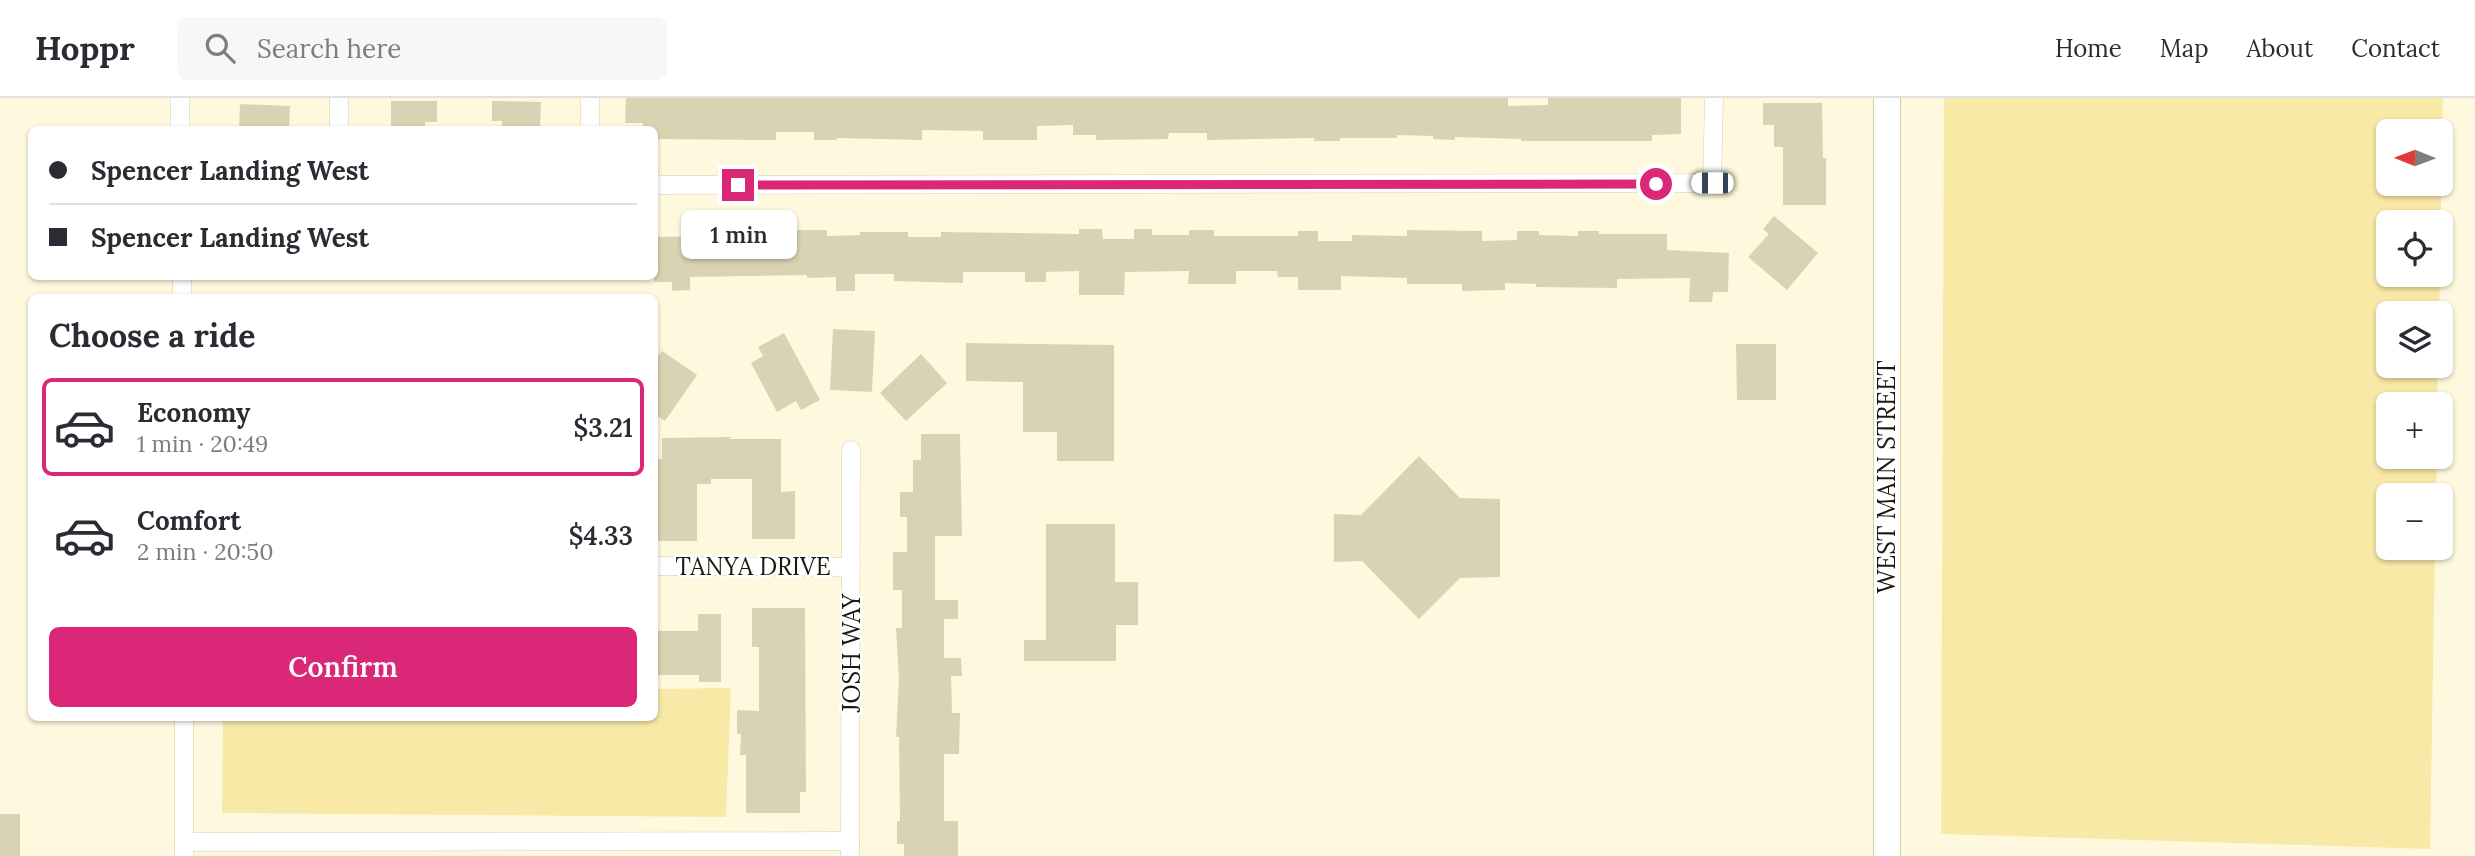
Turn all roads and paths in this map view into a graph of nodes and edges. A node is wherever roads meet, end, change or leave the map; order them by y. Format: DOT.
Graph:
graph roads {
  1 [pos="180,98"];
  2 [pos="339,98"];
  3 [pos="590,98"];
  4 [pos="1714,98"];
  5 [pos="1887,98"];
  6 [pos="180,126"];
  7 [pos="339,126"];
  8 [pos="590,126"];
  9 [pos="658,185"];
  10 [pos="851,450"];
  11 [pos="658,566"];
  12 [pos="851,567"];
  13 [pos="184,721"];
  14 [pos="184,849"];
  15 [pos="340,849"];
  16 [pos="850,849"];
  17 [pos="594,850"];
  18 [pos="1886,856"];
  1 -- 6 [label="street"];
  2 -- 7 [label="street"];
  3 -- 8 [label="street"];
  4 -- 9 [label="street"];
  5 -- 18 [label="main road, WEST MAIN STREET"];
  10 -- 12 [label="street, JOSH WAY"];
  11 -- 12 [label="street, TANYA DRIVE"];
  12 -- 16 [label="street, JOSH WAY"];
  13 -- 14 [label="street"];
  14 -- 15 [label="street"];
  15 -- 17 [label="street"];
  16 -- 17 [label="street"];
}
